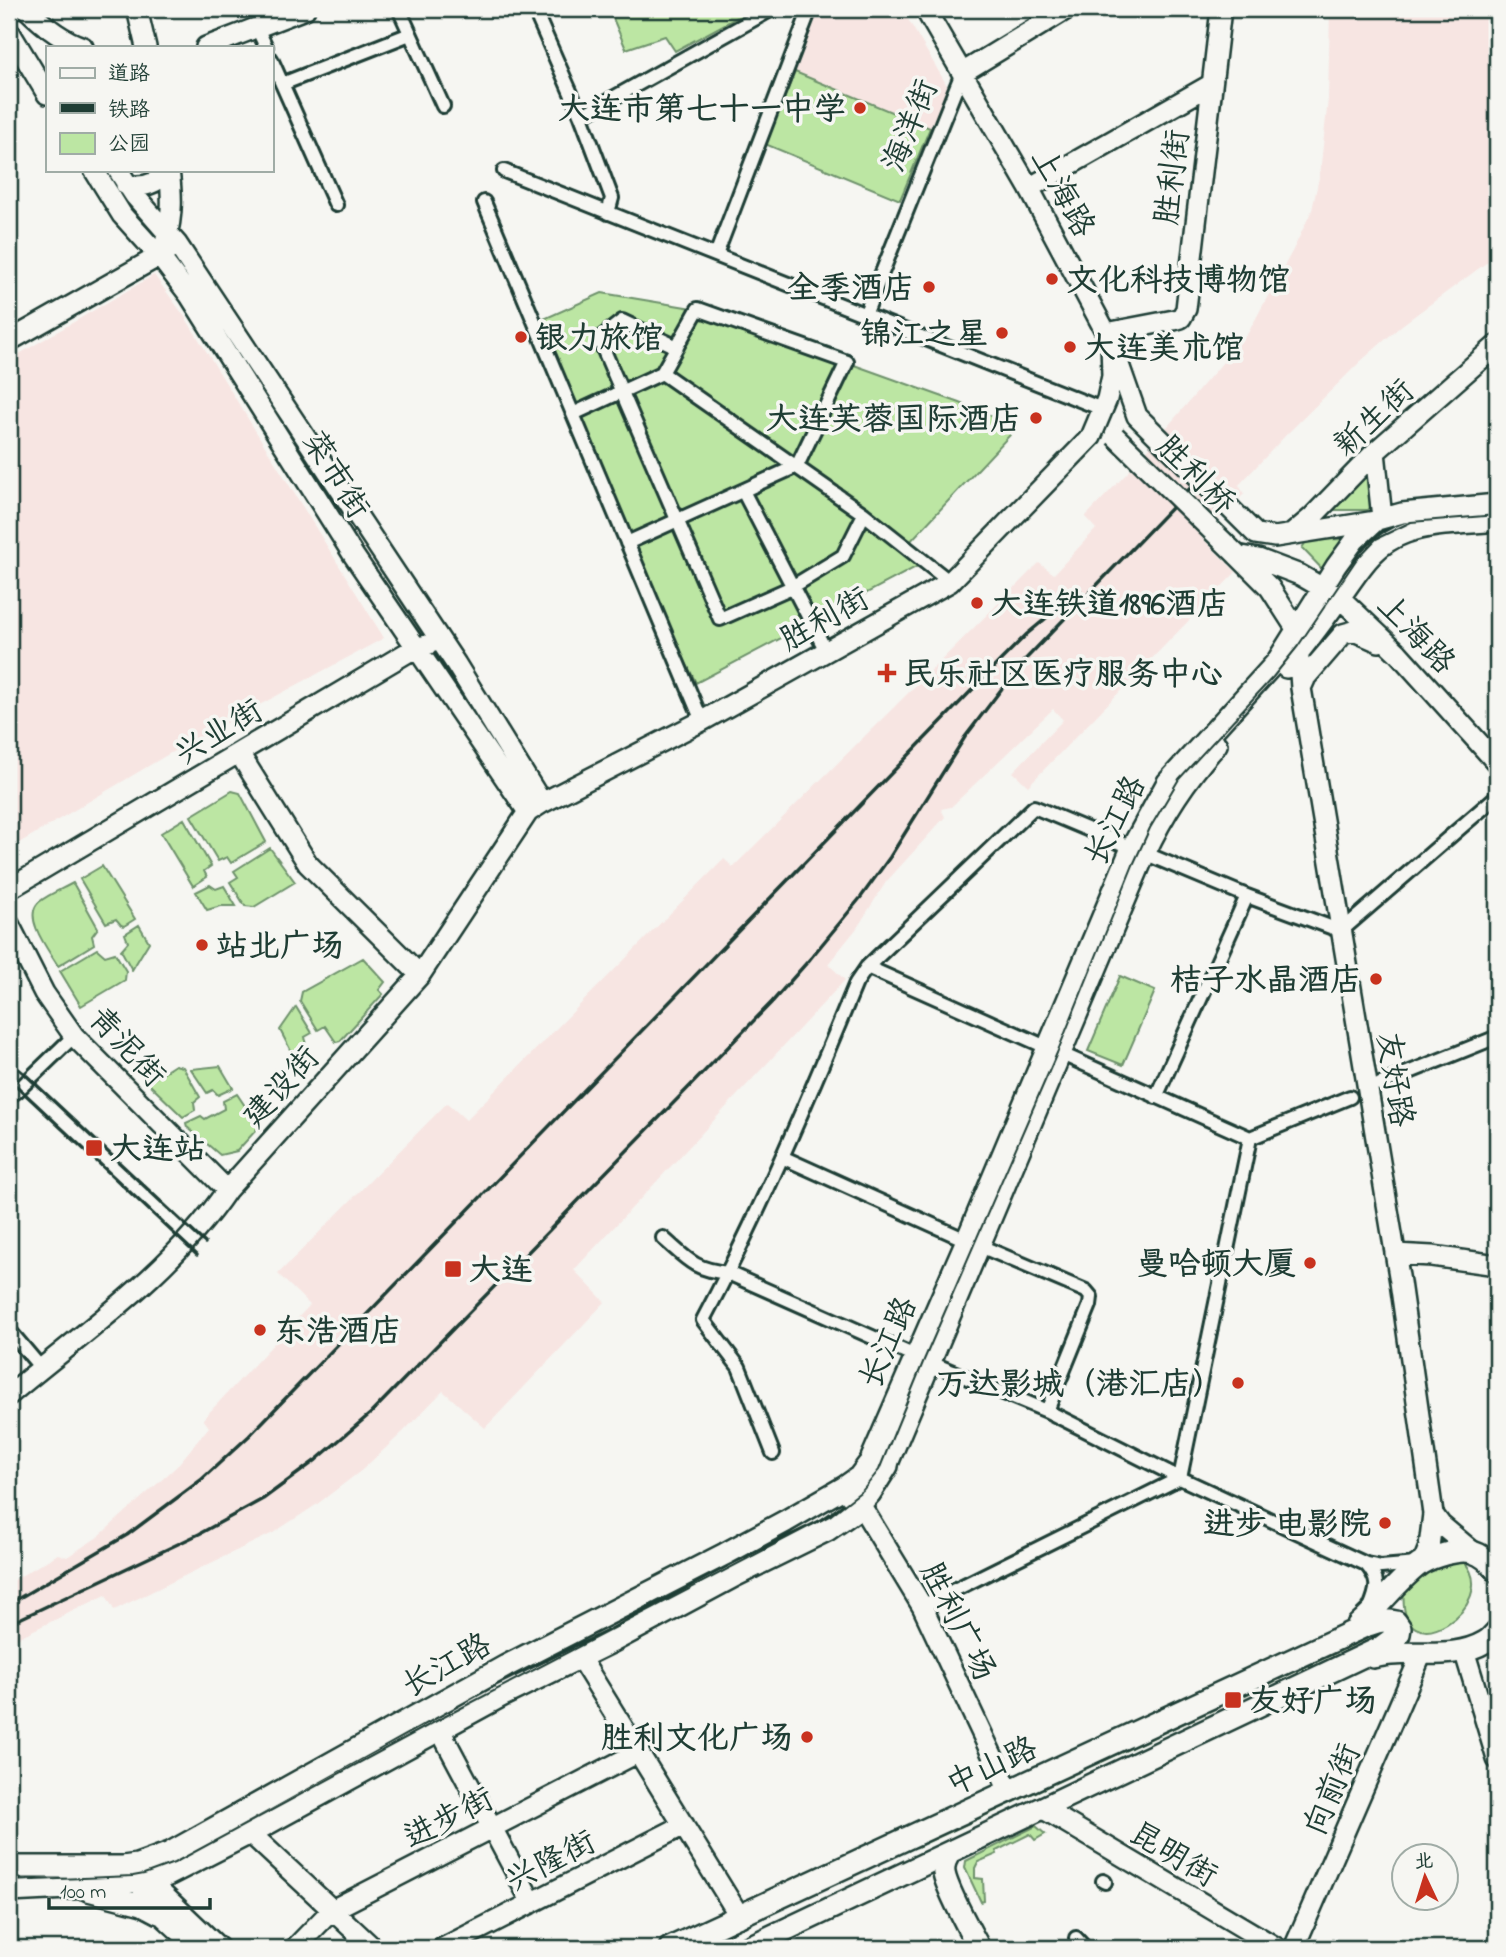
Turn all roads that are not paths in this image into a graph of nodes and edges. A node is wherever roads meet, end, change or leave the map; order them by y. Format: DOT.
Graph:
graph roads {
  1 [pos="26,9"];
  2 [pos="137,9"];
  3 [pos="305,9"];
  4 [pos="399,9"];
  5 [pos="534,9"];
  6 [pos="772,9"];
  7 [pos="810,9"];
  8 [pos="925,9"];
  9 [pos="1068,9"];
  10 [pos="1222,9"];
  11 [pos="257,28"];
  12 [pos="9,32"];
  13 [pos="410,34"];
  14 [pos="47,46"];
  15 [pos="78,46"];
  16 [pos="146,46"];
  17 [pos="209,46"];
  18 [pos="266,46"];
  19 [pos="273,64"];
  20 [pos="962,73"];
  21 [pos="282,84"];
  22 [pos="1212,84"];
  23 [pos="46,92"];
  24 [pos="443,106"];
  25 [pos="581,116"];
  26 [pos="504,171"];
  27 [pos="95,172"];
  28 [pos="166,172"];
  29 [pos="168,172"];
  30 [pos="122,177"];
  31 [pos="1029,188"];
  32 [pos="482,197"];
  33 [pos="336,205"];
  34 [pos="608,213"];
  35 [pos="173,238"];
  36 [pos="716,256"];
  37 [pos="160,257"];
  38 [pos="865,315"];
  39 [pos="1109,338"];
  40 [pos="9,341"];
  41 [pos="1497,345"];
  42 [pos="677,347"];
  43 [pos="662,373"];
  44 [pos="622,392"];
  45 [pos="1101,412"];
  46 [pos="573,414"];
  47 [pos="1137,416"];
  48 [pos="1091,437"];
  49 [pos="1375,452"];
  50 [pos="797,466"];
  51 [pos="743,491"];
  52 [pos="1497,504"];
  53 [pos="864,514"];
  54 [pos="1379,519"];
  55 [pos="678,520"];
  56 [pos="1497,522"];
  57 [pos="1324,528"];
  58 [pos="1291,534"];
  59 [pos="627,543"];
  60 [pos="1237,555"];
  61 [pos="1300,575"];
  62 [pos="946,579"];
  63 [pos="792,587"];
  64 [pos="1323,587"];
  65 [pos="1340,598"];
  66 [pos="1297,630"];
  67 [pos="824,647"];
  68 [pos="415,648"];
  69 [pos="1398,653"];
  70 [pos="1298,654"];
  71 [pos="456,664"];
  72 [pos="1301,688"];
  73 [pos="700,717"];
  74 [pos="239,753"];
  75 [pos="1497,763"];
  76 [pos="1497,796"];
  77 [pos="535,802"];
  78 [pos="1138,851"];
  79 [pos="9,889"];
  80 [pos="1247,896"];
  81 [pos="9,924"];
  82 [pos="1341,931"];
  83 [pos="867,967"];
  84 [pos="420,975"];
  85 [pos="74,1037"];
  86 [pos="1497,1037"];
  87 [pos="1054,1052"];
  88 [pos="1380,1084"];
  89 [pos="9,1096"];
  90 [pos="1156,1097"];
  91 [pos="1350,1097"];
  92 [pos="1250,1138"];
  93 [pos="782,1157"];
  94 [pos="227,1190"];
  95 [pos="663,1238"];
  96 [pos="973,1243"];
  97 [pos="1395,1254"];
  98 [pos="1497,1265"];
  99 [pos="727,1273"];
  100 [pos="9,1330"];
  101 [pos="922,1359"];
  102 [pos="41,1368"];
  103 [pos="9,1395"];
  104 [pos="1047,1411"];
  105 [pos="773,1453"];
  106 [pos="877,1465"];
  107 [pos="1181,1478"];
  108 [pos="840,1490"];
  109 [pos="860,1504"];
  110 [pos="1433,1514"];
  111 [pos="1489,1561"];
  112 [pos="1423,1563"];
  113 [pos="1366,1564"];
  114 [pos="922,1606"];
  115 [pos="1359,1624"];
  116 [pos="1497,1631"];
  117 [pos="1339,1638"];
  118 [pos="1464,1650"];
  119 [pos="1422,1653"];
  120 [pos="579,1656"];
  121 [pos="1344,1665"];
  122 [pos="440,1730"];
  123 [pos="639,1752"];
  124 [pos="1497,1759"];
  125 [pos="1009,1791"];
  126 [pos="1042,1808"];
  127 [pos="684,1825"];
  128 [pos="491,1828"];
  129 [pos="250,1833"];
  130 [pos="950,1852"];
  131 [pos="9,1867"];
  132 [pos="136,1873"];
  133 [pos="909,1873"];
  134 [pos="73,1889"];
  135 [pos="9,1891"];
  136 [pos="532,1903"];
  137 [pos="332,1910"];
  138 [pos="163,1916"];
  139 [pos="740,1917"];
  140 [pos="759,1946"];
  141 [pos="198,1948"];
  142 [pos="219,1948"];
  143 [pos="295,1948"];
  144 [pos="373,1948"];
  145 [pos="443,1948"];
  146 [pos="670,1948"];
  147 [pos="964,1948"];
  148 [pos="979,1948"];
  149 [pos="1277,1948"];
  150 [pos="1294,1948"];
  1 -- 14 [label="main road"];
  1 -- 15 [label="main road"];
  2 -- 16 [label="main road"];
  3 -- 11 [label="main road"];
  4 -- 13 [label="street"];
  5 -- 25 [label="street"];
  6 -- 25 [label="street"];
  7 -- 36 [label="street"];
  8 -- 20 [label="main road, 上海路"];
  9 -- 20 [label="main road, 海洋街"];
  10 -- 22 [label="main road, 胜利街"];
  11 -- 17 [label="main road"];
  11 -- 18 [label="street"];
  12 -- 23 [label="main road"];
  13 -- 21 [label="street"];
  13 -- 24 [label="street"];
  19 -- 21 [label="street"];
  20 -- 31 [label="main road, 上海路"];
  20 -- 38 [label="street, 海洋街"];
  21 -- 33 [label="street"];
  22 -- 31 [label="main road"];
  22 -- 39 [label="main road, 胜利街"];
  25 -- 34 [label="street"];
  26 -- 34 [label="street"];
  27 -- 37 [label="main road, 菜市街"];
  28 -- 30 [label="main road"];
  29 -- 35 [label="main road"];
  30 -- 35 [label="main road"];
  31 -- 39 [label="main road, 上海路"];
  32 -- 46 [label="street"];
  34 -- 36 [label="street"];
  35 -- 37 [label="main road"];
  35 -- 71 [label="main road"];
  36 -- 38 [label="street"];
  37 -- 40 [label="main road"];
  37 -- 68 [label="main road, 菜市街"];
  38 -- 45 [label="street"];
  39 -- 45 [label="main road"];
  39 -- 47 [label="main road, 上海路"];
  41 -- 49 [label="main road, 新生街"];
  42 -- 43 [label="street"];
  42 -- 44 [label="street"];
  42 -- 50 [label="street"];
  43 -- 44 [label="street"];
  43 -- 50 [label="street"];
  44 -- 46 [label="street"];
  44 -- 55 [label="street"];
  45 -- 47 [label="main road"];
  45 -- 48 [label="main road, 胜利街"];
  45 -- 62 [label="main road, 胜利街"];
  46 -- 59 [label="street"];
  47 -- 58 [label="main road, 胜利桥"];
  48 -- 60 [label="main road, 胜利桥, bridge"];
  48 -- 62 [label="main road, 胜利街"];
  49 -- 54 [label="main road"];
  49 -- 58 [label="main road, 新生街"];
  50 -- 51 [label="street"];
  50 -- 53 [label="street"];
  51 -- 55 [label="street"];
  51 -- 63 [label="street"];
  52 -- 54 [label="main road"];
  53 -- 62 [label="street"];
  53 -- 63 [label="street"];
  54 -- 57 [label="main road"];
  54 -- 64 [label="main road, 长江路"];
  55 -- 59 [label="street"];
  55 -- 63 [label="street"];
  56 -- 65 [label="main road, 长江路"];
  57 -- 58 [label="main road"];
  57 -- 61 [label="main road"];
  59 -- 73 [label="street"];
  60 -- 61 [label="main road, 上海路"];
  60 -- 66 [label="main road, 胜利桥"];
  61 -- 64 [label="main road, 上海路"];
  62 -- 67 [label="main road, 胜利街"];
  63 -- 67 [label="street"];
  64 -- 65 [label="main road, 上海路"];
  64 -- 66 [label="main road, 长江路"];
  65 -- 69 [label="main road, 上海路"];
  65 -- 70 [label="main road, 长江路"];
  66 -- 70 [label="main road, 友好路"];
  66 -- 78 [label="main road, 长江路"];
  67 -- 73 [label="main road, 胜利街"];
  68 -- 71 [label="main road"];
  68 -- 74 [label="main road, 兴业街"];
  68 -- 77 [label="main road, 菜市街"];
  69 -- 72 [label="main road"];
  69 -- 75 [label="main road, 上海路"];
  70 -- 72 [label="main road, 友好路"];
  70 -- 78 [label="main road, 长江路"];
  71 -- 77 [label="main road"];
  72 -- 82 [label="main road, 友好路"];
  73 -- 77 [label="main road, 胜利街"];
  74 -- 79 [label="main road, 兴业街"];
  74 -- 84 [label="main road"];
  76 -- 82 [label="street"];
  77 -- 84 [label="main road, 建设街"];
  78 -- 80 [label="street"];
  78 -- 83 [label="street"];
  78 -- 87 [label="main road, 长江路"];
  80 -- 82 [label="street"];
  80 -- 90 [label="street"];
  81 -- 85 [label="main road, 青泥街"];
  82 -- 97 [label="main road, 友好路"];
  83 -- 87 [label="street"];
  83 -- 93 [label="street"];
  84 -- 94 [label="main road, 建设街"];
  85 -- 89 [label="street"];
  85 -- 94 [label="main road, 青泥街"];
  86 -- 88 [label="street"];
  87 -- 90 [label="street"];
  87 -- 96 [label="main road, 长江路"];
  90 -- 92 [label="street"];
  91 -- 92 [label="street"];
  92 -- 107 [label="street"];
  93 -- 96 [label="street"];
  93 -- 99 [label="street"];
  94 -- 102 [label="main road, 建设街"];
  95 -- 99 [label="street"];
  96 -- 101 [label="main road, 长江路"];
  96 -- 104 [label="street"];
  97 -- 98 [label="main road"];
  97 -- 110 [label="main road, 友好路"];
  99 -- 101 [label="street"];
  99 -- 105 [label="street"];
  100 -- 102 [label="street"];
  101 -- 104 [label="street"];
  101 -- 106 [label="main road, 长江路"];
  102 -- 103 [label="main road, 建设街"];
  104 -- 107 [label="street"];
  106 -- 108 [label="main road, 长江路"];
  106 -- 109 [label="main road, 长江路"];
  107 -- 113 [label="street"];
  107 -- 114 [label="street"];
  108 -- 109 [label="main road, 胜利广场"];
  108 -- 132 [label="main road, 长江路"];
  109 -- 114 [label="main road, 胜利广场"];
  109 -- 120 [label="main road, 长江路"];
  110 -- 111 [label="main road"];
  110 -- 112 [label="main road, 友好路"];
  111 -- 112 [label="main road"];
  112 -- 113 [label="street"];
  112 -- 115 [label="main road"];
  113 -- 115 [label="street"];
  114 -- 125 [label="main road, 胜利广场"];
  115 -- 117 [label="main road"];
  116 -- 118 [label="main road"];
  117 -- 121 [label="main road"];
  117 -- 125 [label="main road, 中山路"];
  118 -- 119 [label="main road"];
  118 -- 124 [label="main road"];
  119 -- 121 [label="main road"];
  119 -- 150 [label="main road, 向前街"];
  120 -- 122 [label="main road, 长江路"];
  120 -- 123 [label="main road"];
  121 -- 126 [label="main road, 中山路"];
  122 -- 128 [label="main road"];
  122 -- 129 [label="main road, 长江路"];
  123 -- 127 [label="main road"];
  123 -- 128 [label="main road, 进步街"];
  125 -- 139 [label="main road, 中山路"];
  126 -- 130 [label="main road, 中山路"];
  126 -- 149 [label="main road, 昆明街"];
  127 -- 136 [label="main road, 兴隆街"];
  127 -- 139 [label="main road"];
  128 -- 136 [label="main road"];
  128 -- 137 [label="main road, 进步街"];
  129 -- 132 [label="main road, 长江路"];
  129 -- 137 [label="main road"];
  130 -- 133 [label="main road, 中山路"];
  130 -- 148 [label="main road"];
  131 -- 132 [label="main road, 长江路"];
  132 -- 134 [label="main road, 长江路"];
  132 -- 138 [label="main road"];
  132 -- 142 [label="main road"];
  133 -- 140 [label="main road, 中山路"];
  133 -- 147 [label="main road"];
  134 -- 135 [label="main road, 长江路"];
  134 -- 138 [label="main road"];
  136 -- 145 [label="main road, 兴隆街"];
  137 -- 143 [label="main road, 进步街"];
  137 -- 144 [label="main road"];
  138 -- 141 [label="main road"];
  139 -- 146 [label="main road, 中山路"];
}
